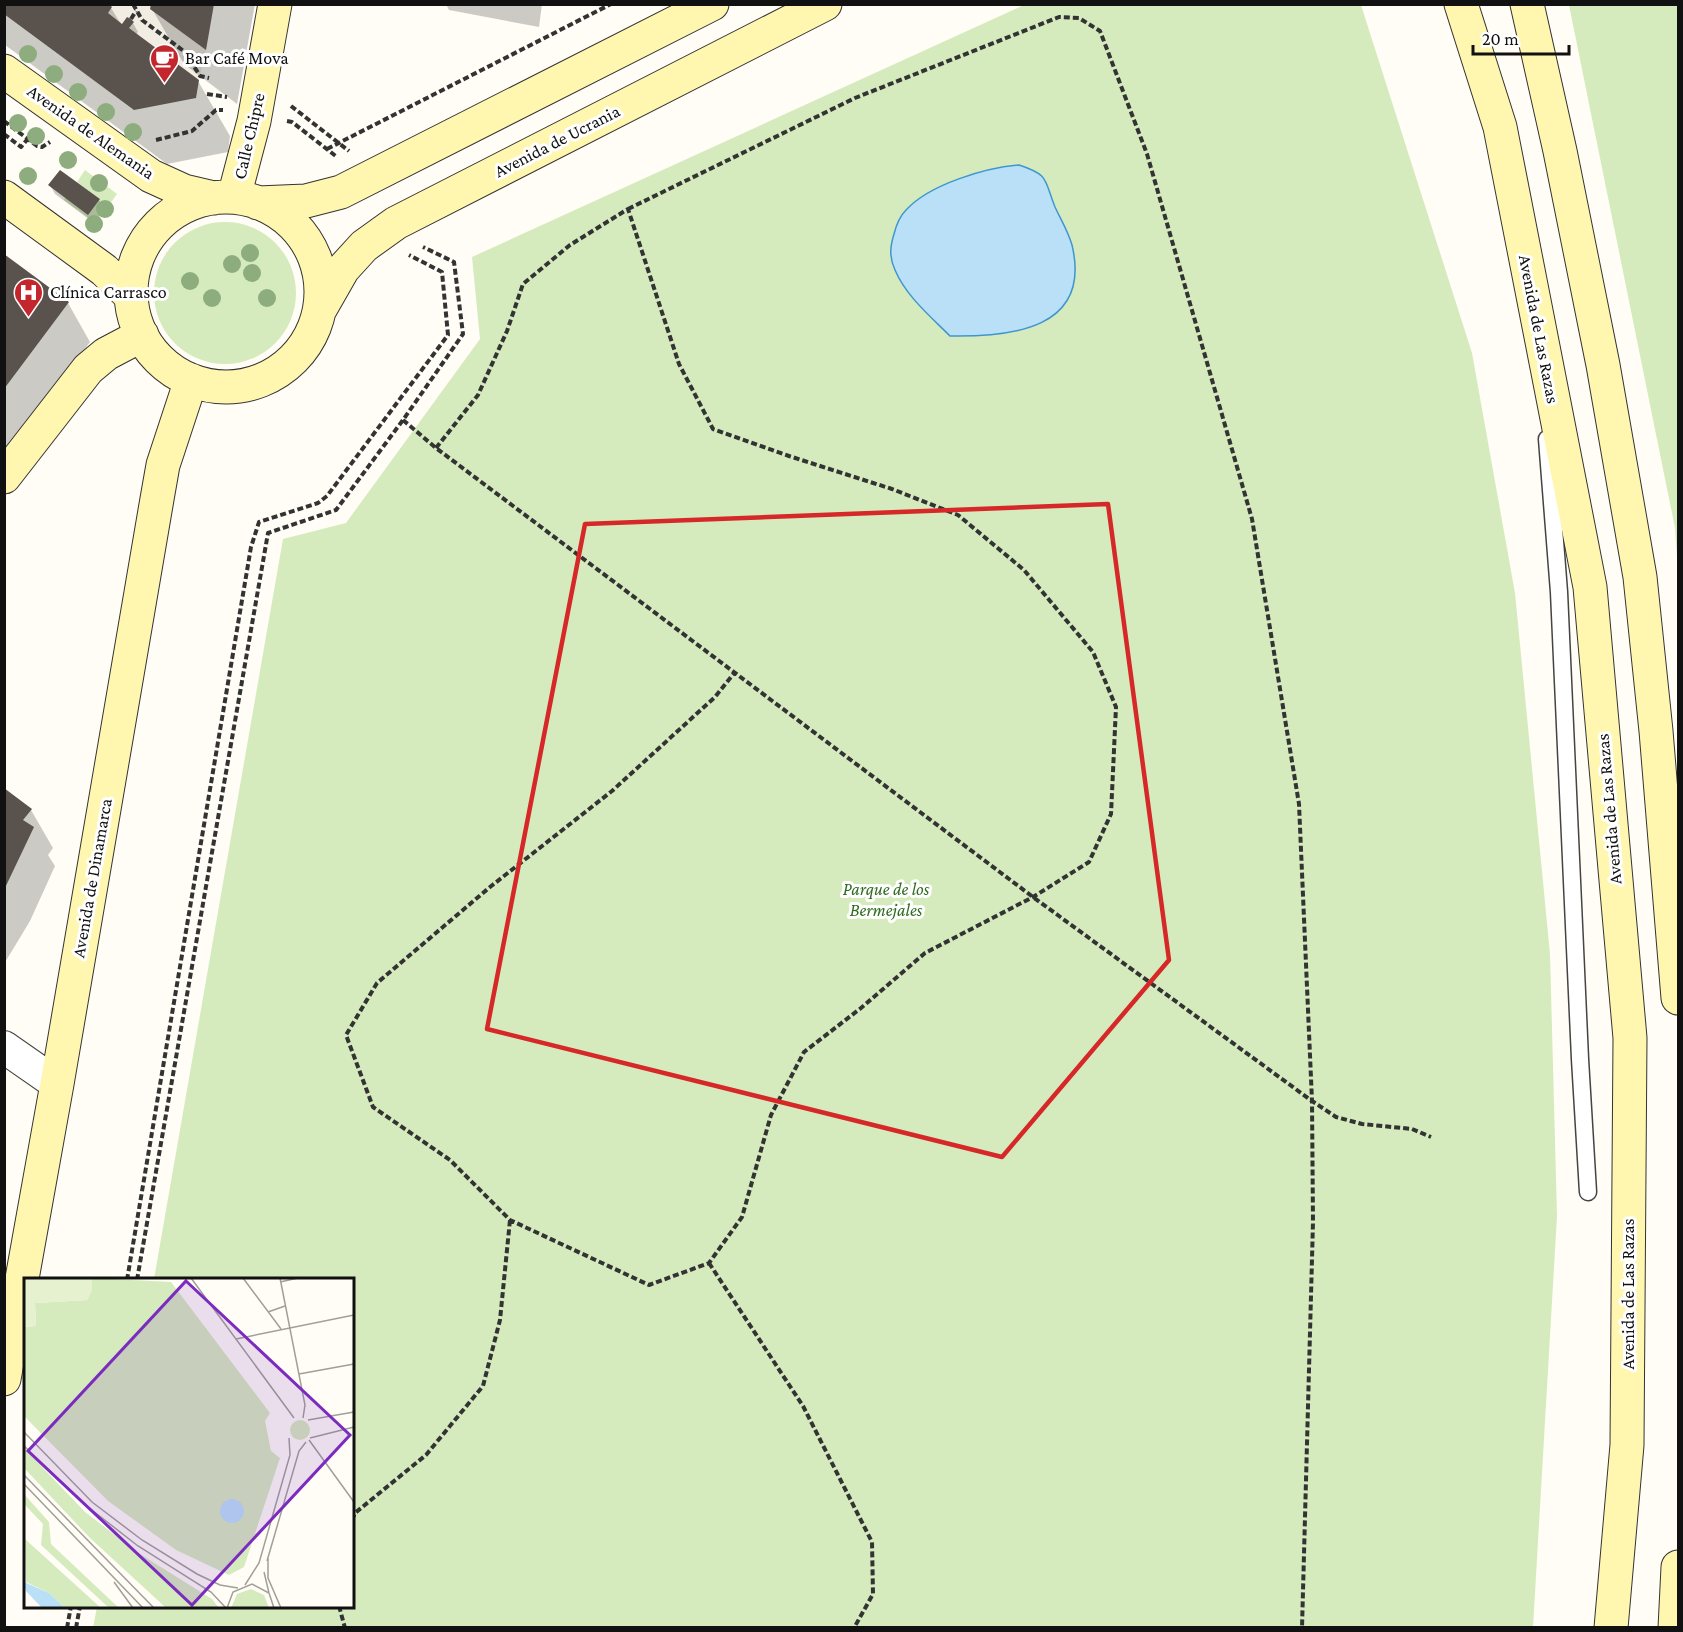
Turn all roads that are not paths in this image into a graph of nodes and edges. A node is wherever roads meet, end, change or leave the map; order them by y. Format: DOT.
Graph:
graph roads {
  1 [pos="275,4"];
  2 [pos="712,4"];
  3 [pos="825,4"];
  4 [pos="1461,4"];
  5 [pos="1527,4"];
  6 [pos="4,71"];
  7 [pos="4,197"];
  8 [pos="235,199"];
  9 [pos="131,296"];
  10 [pos="319,311"];
  11 [pos="1537,318"];
  12 [pos="142,335"];
  13 [pos="191,380"];
  14 [pos="4,477"];
  15 [pos="1656,731"];
  16 [pos="1678,802"];
  17 [pos="1678,998"];
  18 [pos="4,1047"];
  19 [pos="57,1084"];
  20 [pos="1588,1192"];
  21 [pos="4,1379"];
  22 [pos="1678,1567"];
  23 [pos="1611,1628"];
  24 [pos="1676,1628"];
  1 -- 8 [label="main road, Calle Chipre"];
  2 -- 8 [label="main road"];
  3 -- 10 [label="main road, Avenida de Ucrania"];
  4 -- 11 [label="main road, Avenida de Las Razas"];
  5 -- 15 [label="main road"];
  6 -- 8 [label="main road, Avenida de Alemania"];
  7 -- 9 [label="main road"];
  8 -- 9 [label="main road"];
  8 -- 10 [label="main road"];
  9 -- 12 [label="main road"];
  10 -- 13 [label="main road"];
  11 -- 20 [label="lane"];
  11 -- 23 [label="main road, Avenida de Las Razas"];
  12 -- 13 [label="main road"];
  12 -- 14 [label="main road"];
  13 -- 19 [label="main road, Avenida de Dinamarca"];
  15 -- 16 [label="lane"];
  15 -- 17 [label="main road"];
  18 -- 19 [label="street"];
  19 -- 21 [label="main road, Avenida de Dinamarca"];
  22 -- 24 [label="main road"];
}
